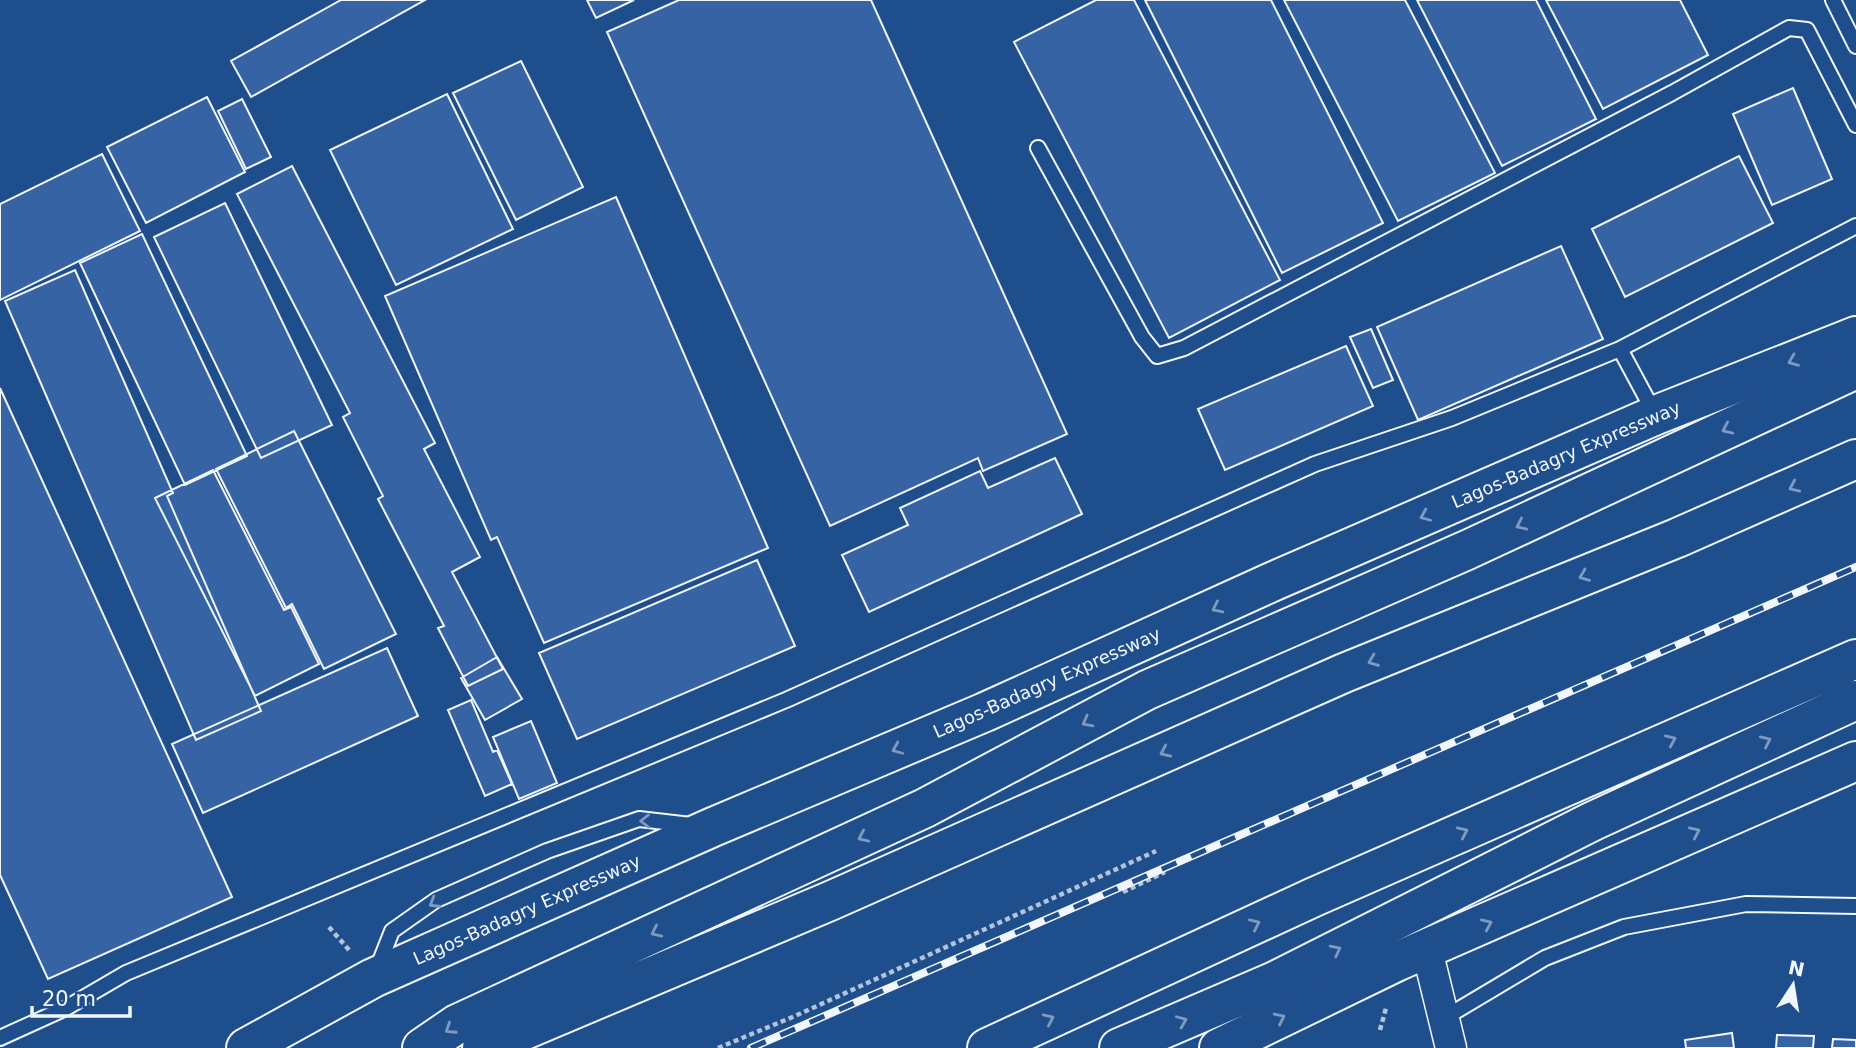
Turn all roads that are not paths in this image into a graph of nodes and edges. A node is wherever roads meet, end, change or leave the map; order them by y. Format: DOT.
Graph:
graph roads {
  1 [pos="1833,0"];
  2 [pos="1856,46"];
  3 [pos="1856,125"];
  4 [pos="1038,148"];
  5 [pos="1856,226"];
  6 [pos="1856,336"];
  7 [pos="1620,349"];
  8 [pos="1856,369"];
  9 [pos="1656,415"];
  10 [pos="1856,459"];
  11 [pos="1856,659"];
  12 [pos="1856,700"];
  13 [pos="1856,761"];
  14 [pos="1856,906"];
  15 [pos="1427,950"];
  16 [pos="0,1038"];
  17 [pos="1446,1039"];
  18 [pos="246,1048"];
  19 [pos="422,1048"];
  20 [pos="482,1048"];
  21 [pos="987,1048"];
  22 [pos="1119,1048"];
  23 [pos="1219,1048"];
  1 -- 2 [label="lane"];
  3 -- 4 [label="lane"];
  5 -- 7 [label="lane"];
  6 -- 9 [label="main road, Lagos-Badagry Expressway, one-way"];
  7 -- 9 [label="lane"];
  7 -- 16 [label="lane"];
  8 -- 19 [label="main road, one-way"];
  9 -- 18 [label="main road, Lagos-Badagry Expressway, one-way"];
  10 -- 20 [label="main road, one-way"];
  21 -- 11 [label="main road, one-way"];
  22 -- 12 [label="main road, one-way"];
  15 -- 13 [label="main road, one-way"];
  14 -- 17 [label="lane"];
  15 -- 17 [label="street"];
  23 -- 15 [label="main road, one-way"];
}
